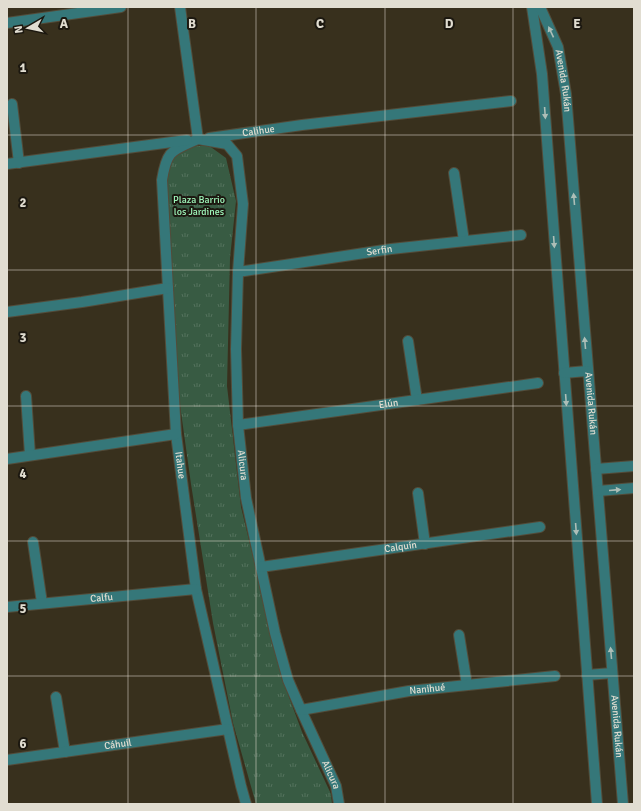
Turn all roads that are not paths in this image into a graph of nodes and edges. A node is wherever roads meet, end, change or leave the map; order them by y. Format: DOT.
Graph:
graph roads {
  1 [pos="121,7"];
  2 [pos="180,7"];
  3 [pos="532,7"];
  4 [pos="540,7"];
  5 [pos="7,23"];
  6 [pos="511,101"];
  7 [pos="12,104"];
  8 [pos="198,139"];
  9 [pos="19,163"];
  10 [pos="7,164"];
  11 [pos="454,173"];
  12 [pos="521,235"];
  13 [pos="464,241"];
  14 [pos="238,272"];
  15 [pos="168,288"];
  16 [pos="7,312"];
  17 [pos="408,341"];
  18 [pos="588,371"];
  19 [pos="564,373"];
  20 [pos="538,383"];
  21 [pos="26,396"];
  22 [pos="417,400"];
  23 [pos="238,425"];
  24 [pos="176,434"];
  25 [pos="30,455"];
  26 [pos="7,459"];
  27 [pos="634,466"];
  28 [pos="596,469"];
  29 [pos="634,488"];
  30 [pos="598,491"];
  31 [pos="418,493"];
  32 [pos="540,527"];
  33 [pos="33,542"];
  34 [pos="425,544"];
  35 [pos="261,567"];
  36 [pos="196,589"];
  37 [pos="42,603"];
  38 [pos="7,607"];
  39 [pos="459,635"];
  40 [pos="612,673"];
  41 [pos="587,675"];
  42 [pos="556,676"];
  43 [pos="467,685"];
  44 [pos="56,697"];
  45 [pos="301,710"];
  46 [pos="228,729"];
  47 [pos="65,752"];
  48 [pos="7,760"];
  49 [pos="246,804"];
  50 [pos="339,804"];
  51 [pos="597,804"];
  52 [pos="623,804"];
  1 -- 5 [label="street"];
  2 -- 8 [label="street"];
  3 -- 19 [label="street, Avenida Rukán, one-way"];
  18 -- 4 [label="street, Avenida Rukán, one-way"];
  6 -- 8 [label="street, Calihue"];
  7 -- 9 [label="street"];
  8 -- 9 [label="street, Calihue"];
  8 -- 14 [label="street, Alicura"];
  8 -- 15 [label="street, Itahue"];
  9 -- 10 [label="street, Calihue"];
  11 -- 13 [label="street"];
  12 -- 13 [label="street, Serfin"];
  13 -- 14 [label="street, Serfin"];
  14 -- 23 [label="street, Alicura"];
  15 -- 16 [label="street"];
  15 -- 24 [label="street, Itahue"];
  17 -- 22 [label="street"];
  18 -- 19 [label="street"];
  18 -- 28 [label="street, Avenida Rukán"];
  19 -- 41 [label="street, Avenida Rukán, one-way"];
  20 -- 22 [label="street, Elún"];
  21 -- 25 [label="street"];
  22 -- 23 [label="street, Elún"];
  23 -- 35 [label="street, Alicura"];
  24 -- 25 [label="street"];
  24 -- 36 [label="street, Itahue"];
  25 -- 26 [label="street"];
  27 -- 28 [label="street"];
  28 -- 30 [label="street, Avenida Rukán"];
  30 -- 29 [label="street, one-way"];
  40 -- 30 [label="street, Avenida Rukán, one-way"];
  31 -- 34 [label="street"];
  32 -- 34 [label="street, Calquín"];
  33 -- 37 [label="street"];
  34 -- 35 [label="street, Calquín"];
  35 -- 45 [label="street, Alicura"];
  36 -- 37 [label="street, Calfu"];
  36 -- 46 [label="street, Itahue"];
  37 -- 38 [label="street, Calfu"];
  39 -- 43 [label="street"];
  40 -- 41 [label="street"];
  40 -- 52 [label="street, Avenida Rukán"];
  41 -- 51 [label="street, Avenida Rukán"];
  42 -- 43 [label="street, Nanihué"];
  43 -- 45 [label="street, Nanihué"];
  44 -- 47 [label="street"];
  45 -- 50 [label="street, Alicura"];
  46 -- 47 [label="street, Cáhuil"];
  46 -- 49 [label="street, Itahue"];
  47 -- 48 [label="street, Cáhuil"];
}
